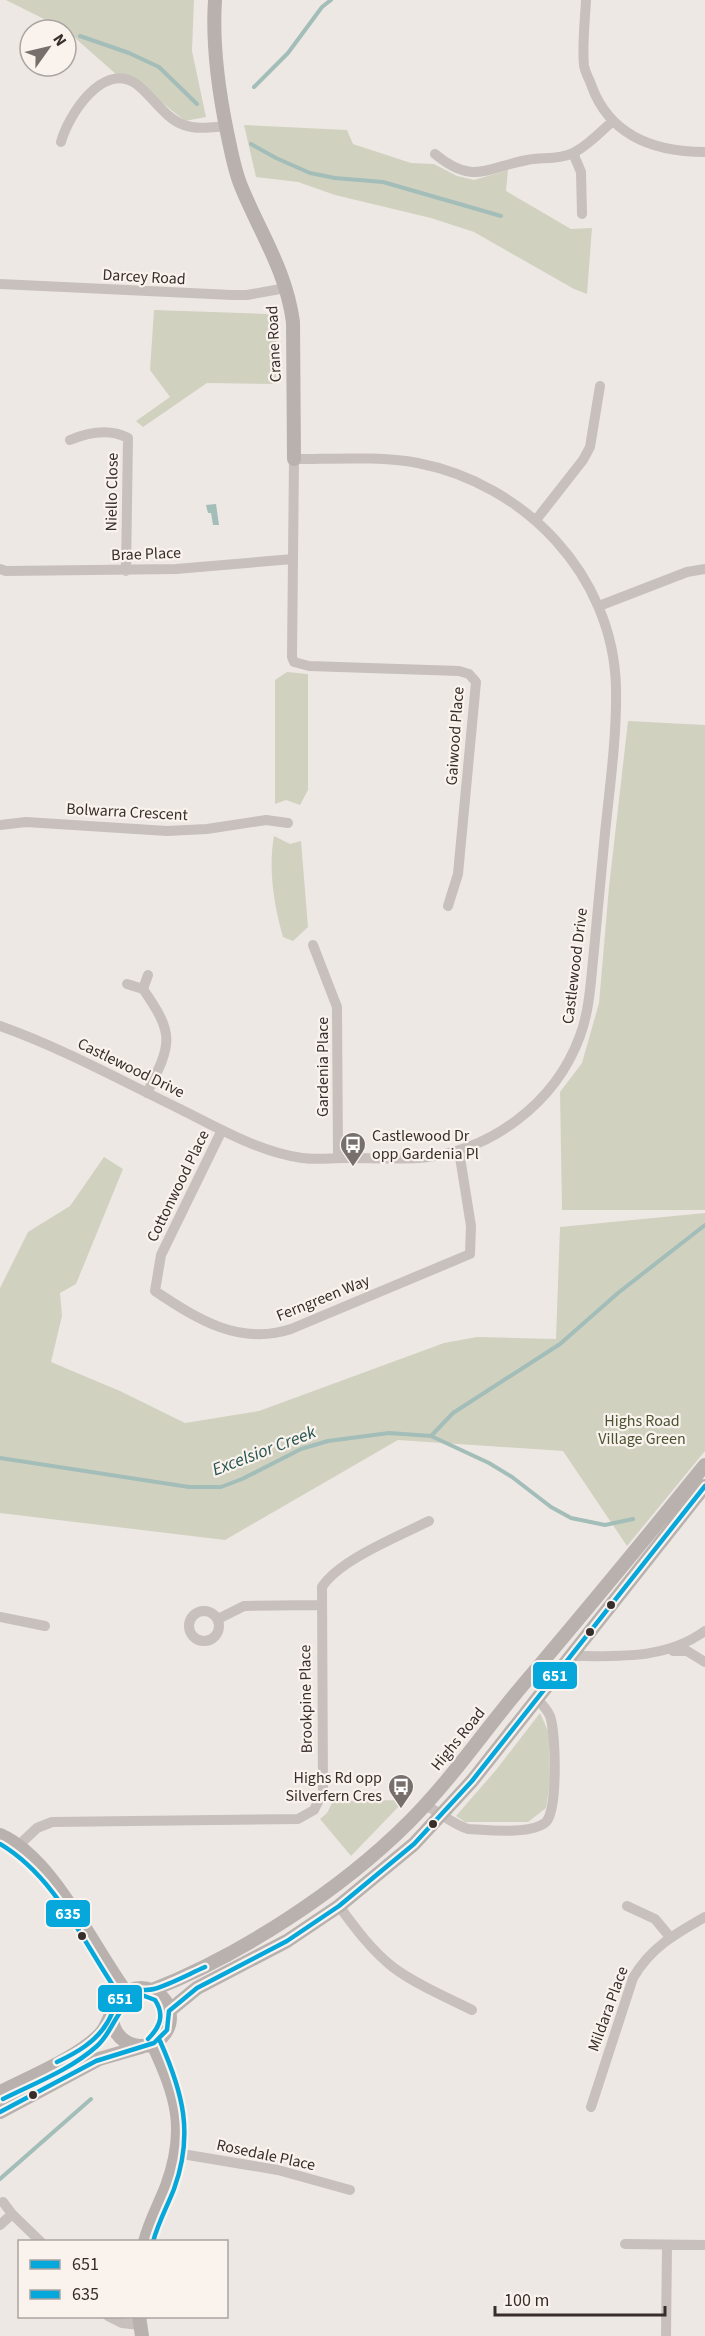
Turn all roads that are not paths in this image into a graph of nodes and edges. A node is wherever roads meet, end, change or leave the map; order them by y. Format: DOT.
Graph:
graph roads {
  1 [pos="214,0"];
  2 [pos="586,0"];
  3 [pos="613,121"];
  4 [pos="226,126"];
  5 [pos="61,142"];
  6 [pos="705,152"];
  7 [pos="573,153"];
  8 [pos="435,154"];
  9 [pos="582,214"];
  10 [pos="0,284"];
  11 [pos="286,288"];
  12 [pos="600,386"];
  13 [pos="70,440"];
  14 [pos="294,459"];
  15 [pos="536,520"];
  16 [pos="293,560"];
  17 [pos="0,569"];
  18 [pos="705,569"];
  19 [pos="126,571"];
  20 [pos="599,606"];
  21 [pos="294,662"];
  22 [pos="288,823"];
  23 [pos="0,825"];
  24 [pos="448,906"];
  25 [pos="313,945"];
  26 [pos="148,975"];
  27 [pos="127,984"];
  28 [pos="143,989"];
  29 [pos="0,1026"];
  30 [pos="147,1093"];
  31 [pos="222,1130"];
  32 [pos="459,1151"];
  33 [pos="338,1158"];
  34 [pos="155,1291"];
  35 [pos="705,1465"];
  36 [pos="705,1473"];
  37 [pos="705,1486"];
  38 [pos="674,1504"];
  39 [pos="429,1521"];
  40 [pos="320,1605"];
  41 [pos="0,1617"];
  42 [pos="218,1619"];
  43 [pos="45,1626"];
  44 [pos="705,1631"];
  45 [pos="664,1652"];
  46 [pos="571,1656"];
  47 [pos="705,1662"];
  48 [pos="536,1698"];
  49 [pos="425,1805"];
  50 [pos="443,1814"];
  51 [pos="0,1835"];
  52 [pos="19,1845"];
  53 [pos="339,1906"];
  54 [pos="627,1906"];
  55 [pos="705,1917"];
  56 [pos="670,1937"];
  57 [pos="152,1990"];
  58 [pos="126,1992"];
  59 [pos="472,2010"];
  60 [pos="169,2011"];
  61 [pos="111,2015"];
  62 [pos="147,2045"];
  63 [pos="0,2092"];
  64 [pos="591,2107"];
  65 [pos="0,2112"];
  66 [pos="176,2154"];
  67 [pos="350,2190"];
  68 [pos="3,2202"];
  69 [pos="12,2214"];
  70 [pos="0,2225"];
  71 [pos="39,2240"];
  72 [pos="145,2240"];
  73 [pos="625,2244"];
  74 [pos="667,2245"];
  75 [pos="705,2245"];
  76 [pos="112,2318"];
  77 [pos="140,2326"];
  78 [pos="666,2336"];
  1 -- 4 [label="street, Crane Road"];
  2 -- 3 [label="street"];
  3 -- 6 [label="street"];
  3 -- 7 [label="street"];
  4 -- 5 [label="street"];
  4 -- 11 [label="street, Crane Road"];
  7 -- 8 [label="street"];
  7 -- 9 [label="street"];
  10 -- 11 [label="street, Darcey Road"];
  11 -- 14 [label="street, Crane Road"];
  12 -- 15 [label="street"];
  13 -- 19 [label="street, Niello Close"];
  14 -- 15 [label="street, Castlewood Drive"];
  14 -- 16 [label="street, Crane Road"];
  15 -- 20 [label="street, Castlewood Drive"];
  16 -- 19 [label="street, Brae Place"];
  16 -- 21 [label="street, Crane Road"];
  17 -- 19 [label="street, Brae Place"];
  18 -- 20 [label="street"];
  20 -- 32 [label="street, Castlewood Drive"];
  21 -- 24 [label="street, Gaiwood Place"];
  22 -- 23 [label="street, Bolwarra Crescent"];
  25 -- 33 [label="street, Gardenia Place"];
  26 -- 28 [label="street"];
  27 -- 28 [label="street"];
  28 -- 30 [label="street"];
  29 -- 30 [label="street, Castlewood Drive"];
  30 -- 31 [label="street, Castlewood Drive"];
  31 -- 33 [label="street, Castlewood Drive"];
  31 -- 34 [label="street, Cottonwood Place"];
  32 -- 33 [label="street, Castlewood Drive"];
  32 -- 34 [label="street, Ferngreen Way"];
  35 -- 38 [label="street, Highs Road"];
  36 -- 38 [label="street"];
  37 -- 46 [label="street"];
  38 -- 49 [label="street, Highs Road"];
  39 -- 40 [label="street, Brookpine Place"];
  40 -- 42 [label="street"];
  40 -- 52 [label="street, Brookpine Place"];
  41 -- 43 [label="street"];
  44 -- 45 [label="street"];
  45 -- 46 [label="street"];
  45 -- 47 [label="street"];
  46 -- 48 [label="street"];
  48 -- 50 [label="street"];
  48 -- 50 [label="street"];
  49 -- 50 [label="street"];
  49 -- 57 [label="street, Highs Road"];
  50 -- 53 [label="street"];
  51 -- 52 [label="street"];
  52 -- 58 [label="street"];
  53 -- 59 [label="street"];
  53 -- 60 [label="street"];
  54 -- 56 [label="street"];
  55 -- 56 [label="street, Mildara Place"];
  56 -- 64 [label="street, Mildara Place"];
  57 -- 58 [label="street"];
  57 -- 60 [label="street"];
  58 -- 61 [label="street"];
  60 -- 62 [label="street"];
  61 -- 62 [label="street"];
  61 -- 63 [label="street"];
  62 -- 65 [label="street"];
  62 -- 66 [label="street"];
  66 -- 67 [label="street, Rosedale Place"];
  66 -- 72 [label="street"];
  68 -- 69 [label="street"];
  69 -- 70 [label="street"];
  69 -- 71 [label="street"];
  73 -- 74 [label="street"];
  74 -- 75 [label="street"];
  74 -- 78 [label="street"];
  76 -- 77 [label="street"];
}
